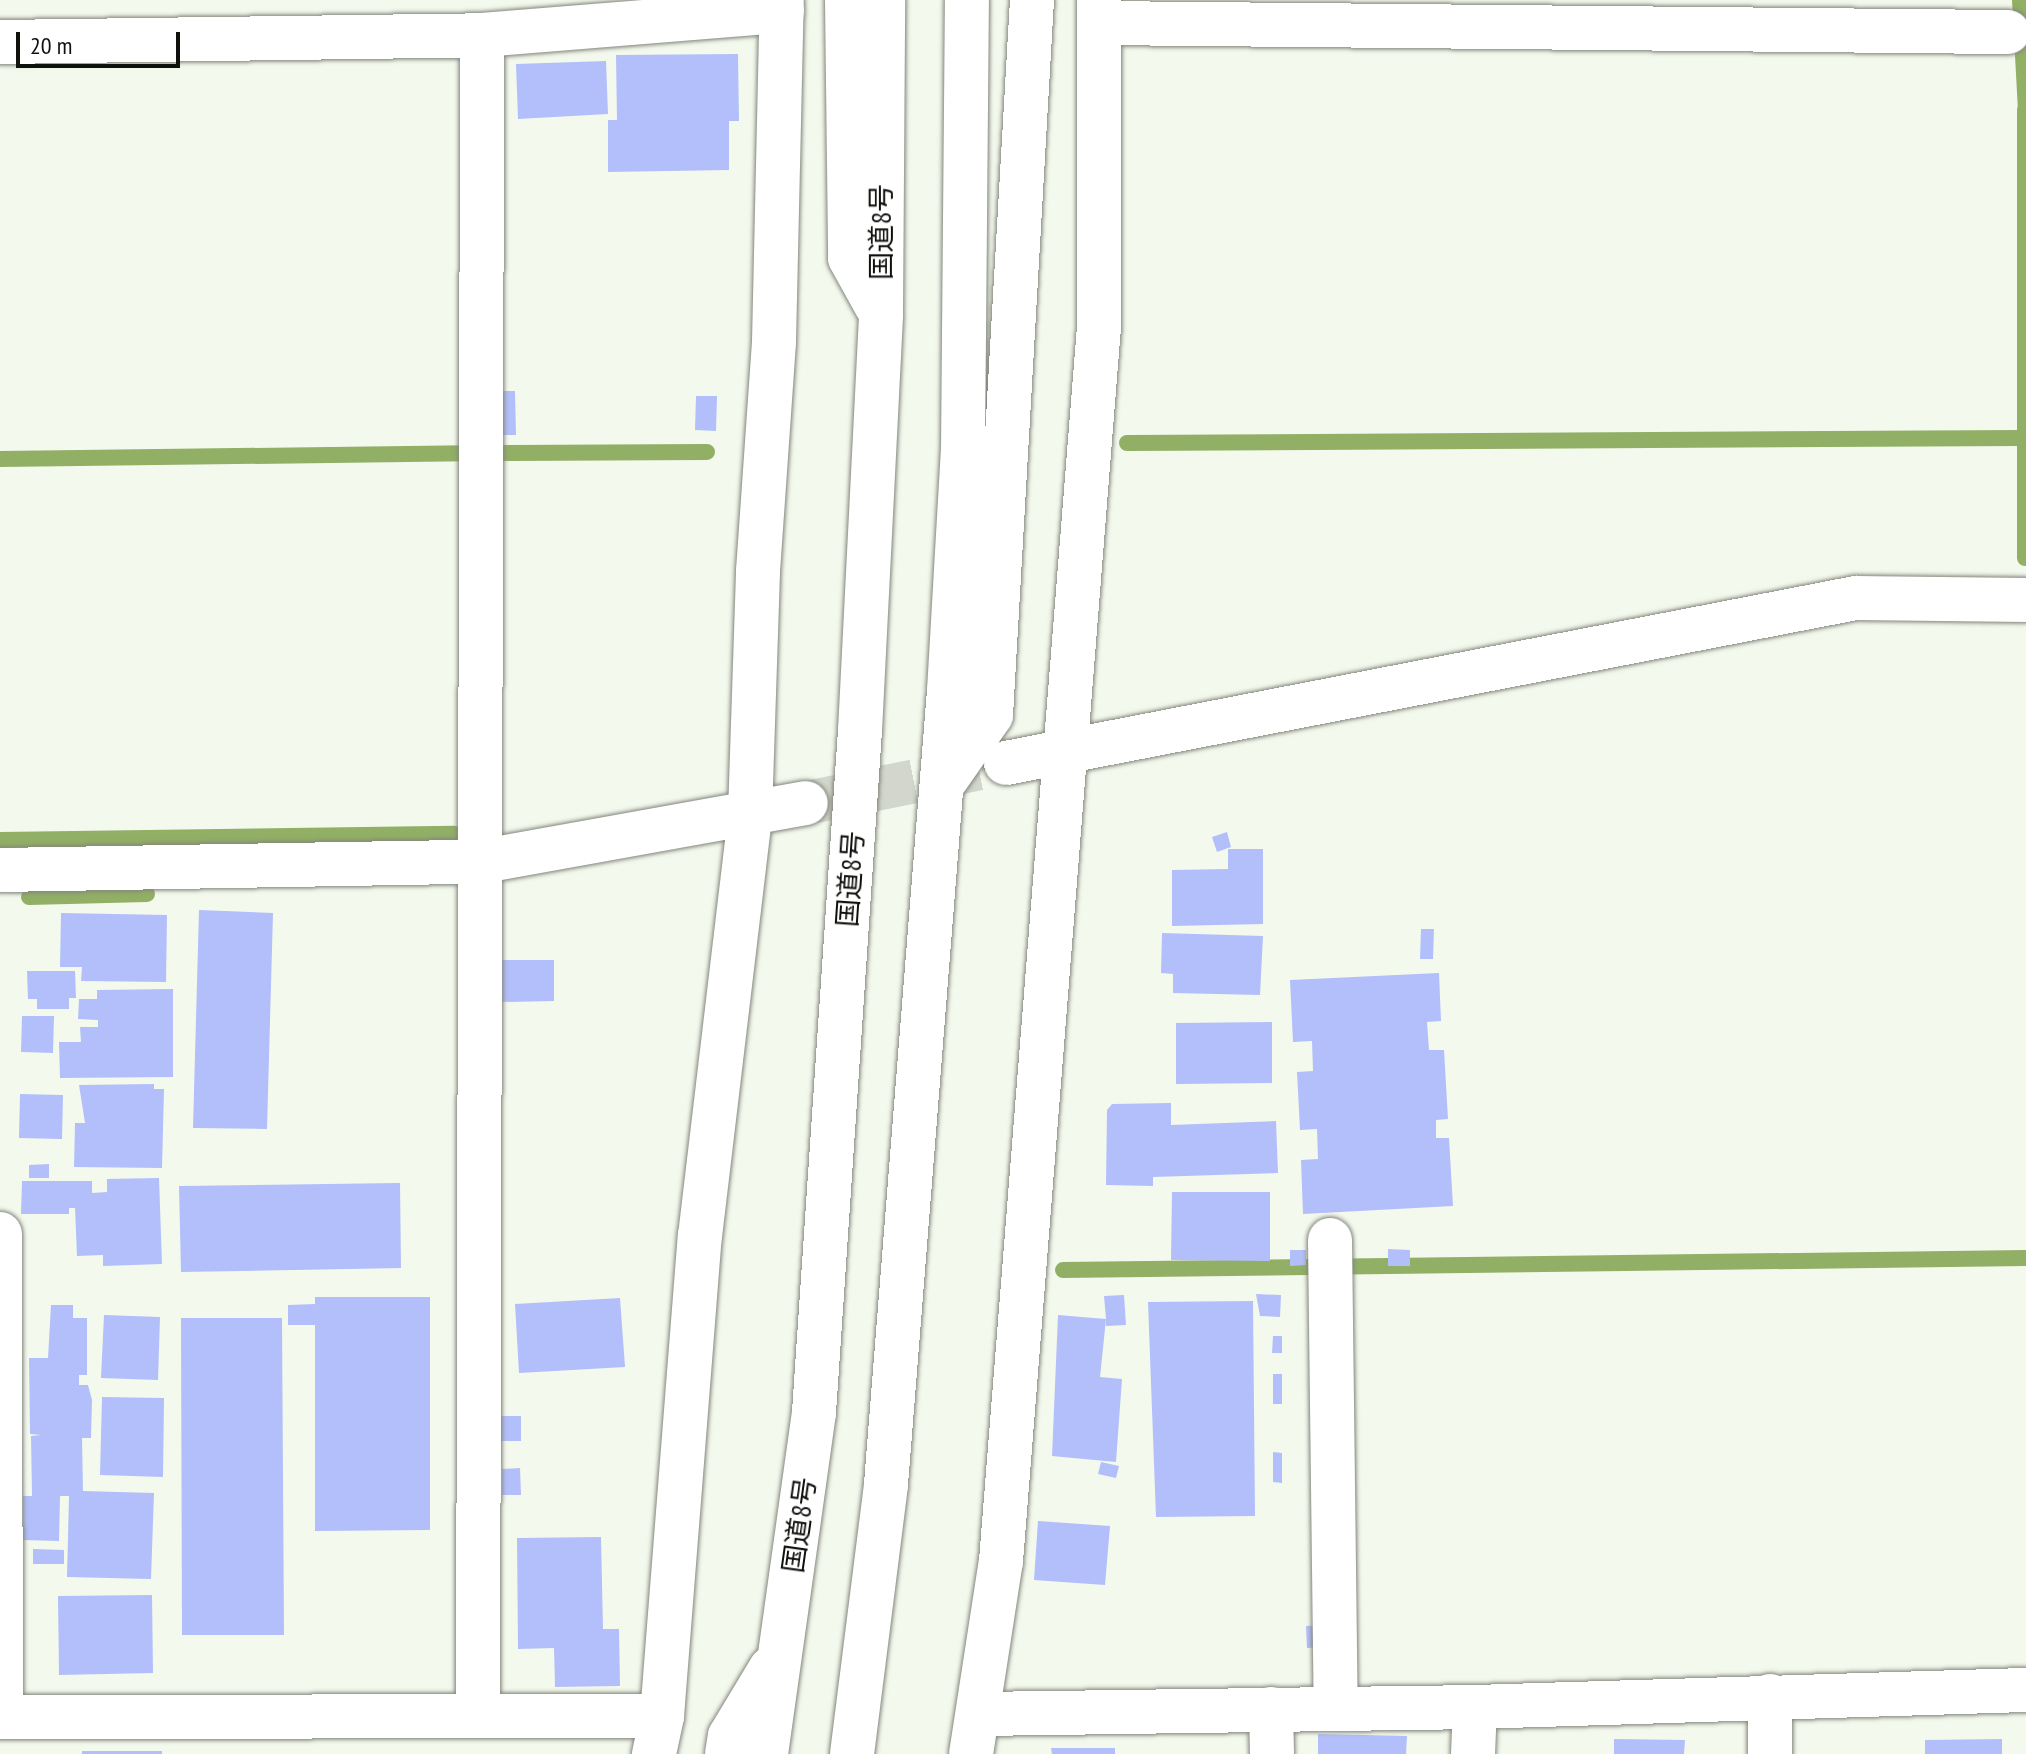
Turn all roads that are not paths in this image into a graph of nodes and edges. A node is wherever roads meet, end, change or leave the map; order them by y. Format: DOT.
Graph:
graph roads {
  1 [pos="847,0"];
  2 [pos="883,0"];
  3 [pos="967,0"];
  4 [pos="1032,0"];
  5 [pos="782,6"];
  6 [pos="1099,11"];
  7 [pos="2008,32"];
  8 [pos="482,35"];
  9 [pos="0,42"];
  10 [pos="881,315"];
  11 [pos="2026,600"];
  12 [pos="1061,751"];
  13 [pos="1006,763"];
  14 [pos="939,789"];
  15 [pos="806,803"];
  16 [pos="750,814"];
  17 [pos="478,862"];
  18 [pos="0,870"];
  19 [pos="0,1234"];
  20 [pos="1330,1247"];
  21 [pos="782,1650"];
  22 [pos="2026,1690"];
  23 [pos="1770,1696"];
  24 [pos="1475,1707"];
  25 [pos="1336,1708"];
  26 [pos="1271,1709"];
  27 [pos="478,1716"];
  28 [pos="0,1717"];
  29 [pos="974,1734"];
  30 [pos="658,1735"];
  31 [pos="727,1754"];
  32 [pos="766,1754"];
  33 [pos="852,1754"];
  34 [pos="1272,1754"];
  35 [pos="1473,1754"];
  36 [pos="1770,1754"];
  1 -- 10 [label="main road"];
  2 -- 10 [label="main road, 国道8号"];
  3 -- 14 [label="main road"];
  4 -- 14 [label="main road"];
  5 -- 8 [label="main road"];
  5 -- 16 [label="main road"];
  6 -- 7 [label="main road"];
  6 -- 12 [label="main road"];
  8 -- 9 [label="main road"];
  8 -- 17 [label="main road"];
  10 -- 21 [label="main road, 国道8号"];
  11 -- 12 [label="main road"];
  12 -- 13 [label="main road"];
  12 -- 29 [label="main road"];
  14 -- 33 [label="main road"];
  15 -- 16 [label="main road"];
  16 -- 17 [label="main road"];
  16 -- 30 [label="main road"];
  17 -- 18 [label="main road"];
  17 -- 27 [label="main road"];
  19 -- 28 [label="main road"];
  20 -- 25 [label="main road"];
  21 -- 31 [label="main road"];
  21 -- 32 [label="main road, 国道8号"];
  22 -- 23 [label="main road"];
  23 -- 24 [label="main road"];
  23 -- 36 [label="main road"];
  24 -- 25 [label="main road"];
  24 -- 35 [label="main road"];
  25 -- 26 [label="main road"];
  26 -- 29 [label="main road"];
  26 -- 34 [label="main road"];
  27 -- 28 [label="main road"];
  27 -- 30 [label="main road"];
}
